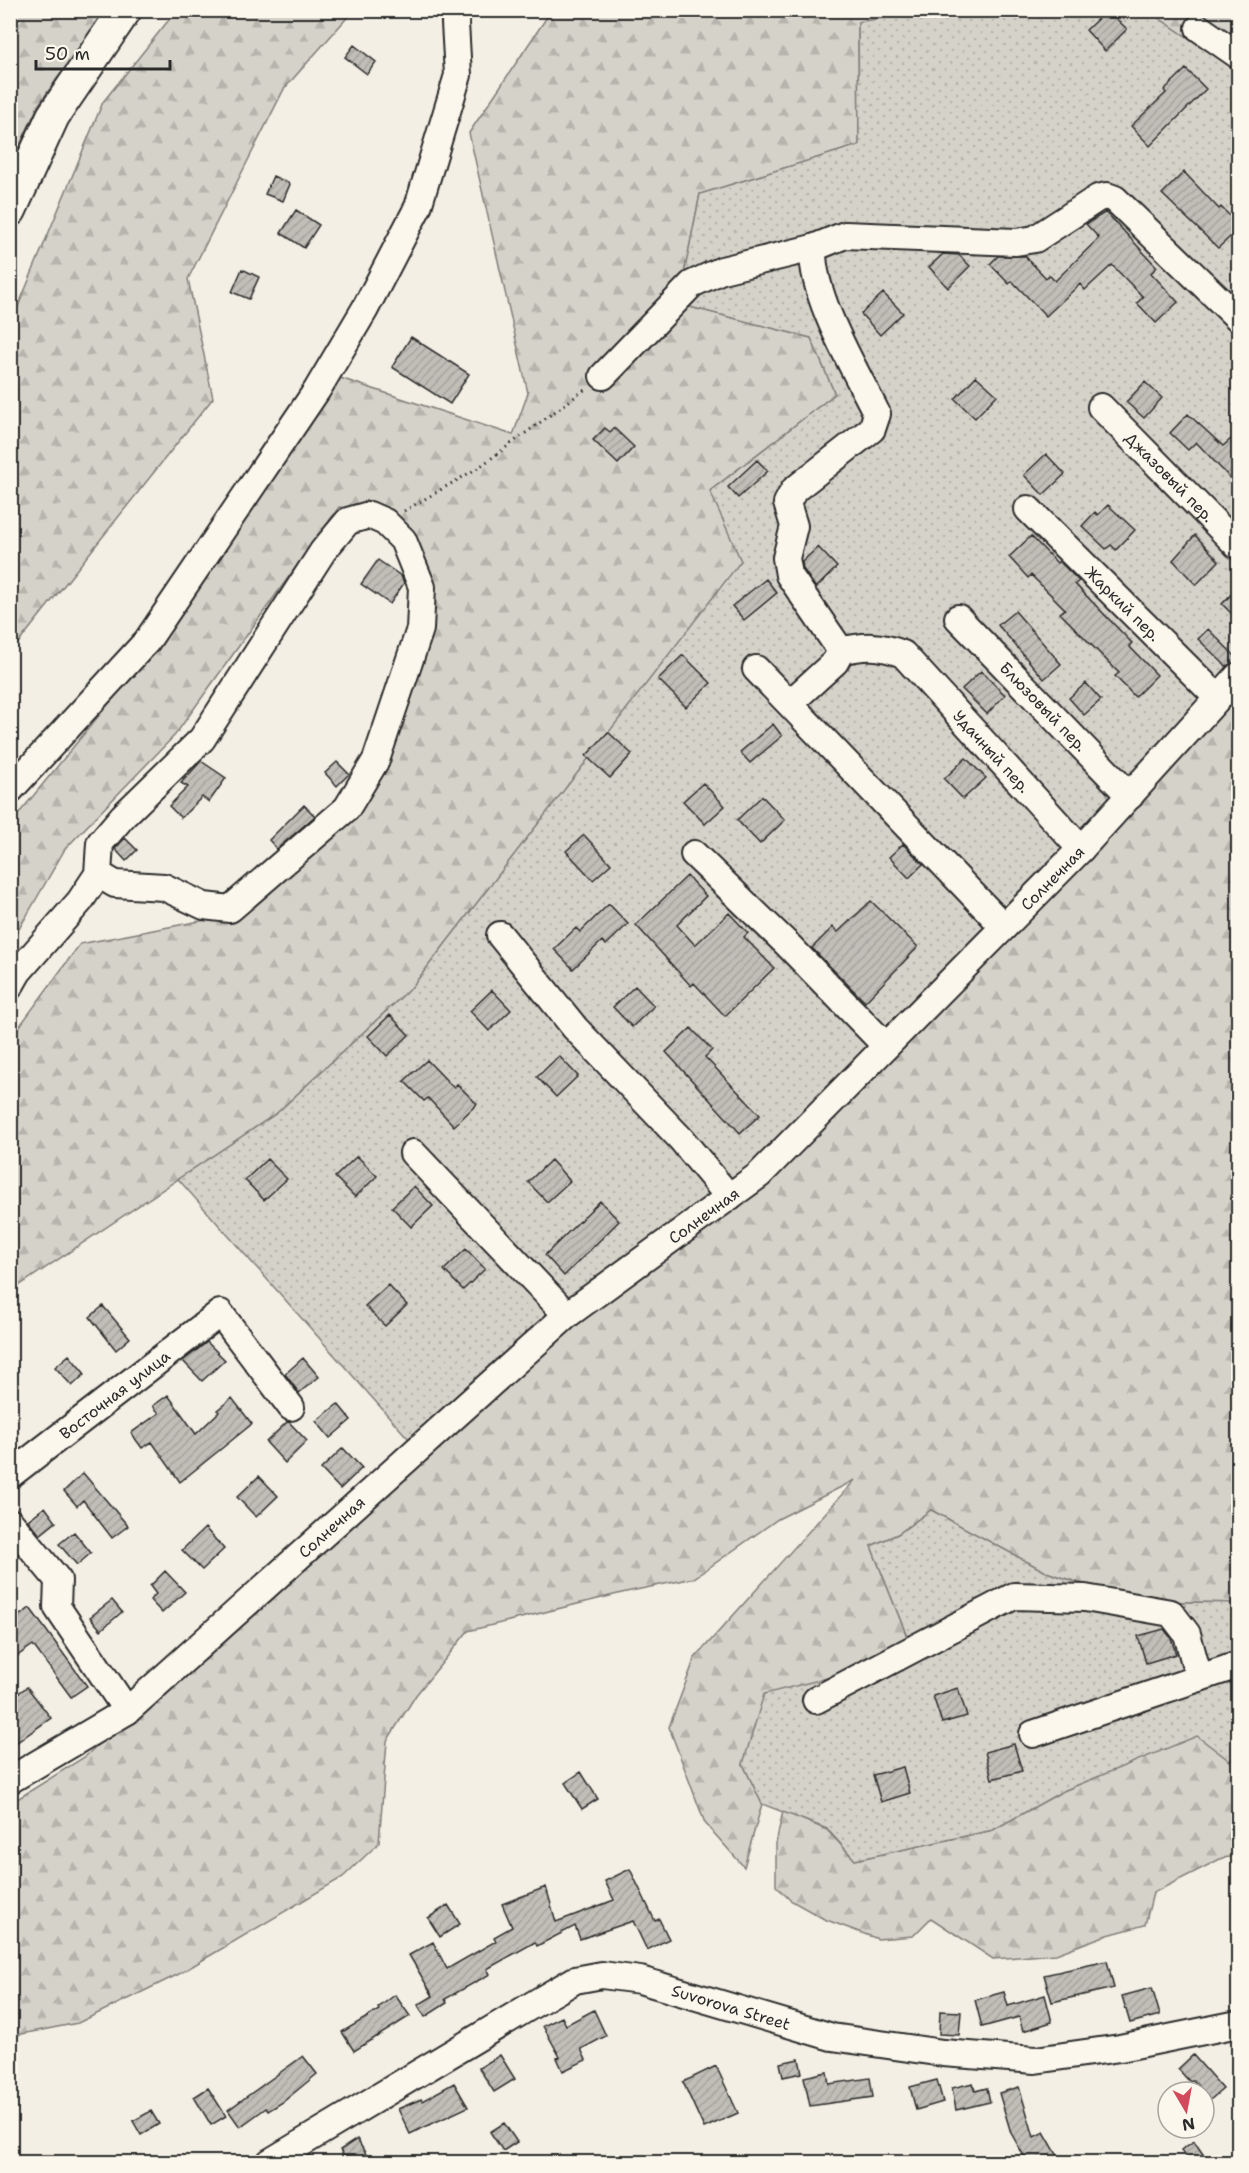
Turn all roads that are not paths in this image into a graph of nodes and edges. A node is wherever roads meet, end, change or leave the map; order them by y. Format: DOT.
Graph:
graph roads {
  1 [pos="124,10"];
  2 [pos="457,10"];
  3 [pos="1199,28"];
  4 [pos="1239,56"];
  5 [pos="10,210"];
  6 [pos="813,248"];
  7 [pos="1239,318"];
  8 [pos="603,376"];
  9 [pos="1101,407"];
  10 [pos="1028,509"];
  11 [pos="1239,546"];
  12 [pos="958,618"];
  13 [pos="841,651"];
  14 [pos="756,669"];
  15 [pos="1239,676"];
  16 [pos="1218,698"];
  17 [pos="790,703"];
  18 [pos="10,790"];
  19 [pos="1130,796"];
  20 [pos="1081,849"];
  21 [pos="694,854"];
  22 [pos="98,874"];
  23 [pos="1004,927"];
  24 [pos="500,935"];
  25 [pos="10,986"];
  26 [pos="886,1046"];
  27 [pos="413,1153"];
  28 [pos="729,1197"];
  29 [pos="567,1315"];
  30 [pos="291,1407"];
  31 [pos="10,1475"];
  32 [pos="10,1522"];
  33 [pos="1239,1665"];
  34 [pos="1199,1678"];
  35 [pos="816,1700"];
  36 [pos="127,1711"];
  37 [pos="1033,1734"];
  38 [pos="10,1780"];
  39 [pos="1239,2024"];
  40 [pos="270,2163"];
  1 -- 5 [label="main road"];
  2 -- 18 [label="street"];
  3 -- 4 [label="street"];
  6 -- 7 [label="street"];
  6 -- 8 [label="street"];
  6 -- 13 [label="street"];
  9 -- 11 [label="street, Джазовый пер."];
  10 -- 16 [label="street, Жаркий пер."];
  12 -- 19 [label="street, Блюзовый пер."];
  13 -- 17 [label="street"];
  13 -- 20 [label="street, Удачный пер."];
  14 -- 17 [label="street"];
  15 -- 16 [label="street, Солнечная"];
  16 -- 19 [label="street, Солнечная"];
  17 -- 23 [label="street"];
  19 -- 20 [label="street, Солнечная"];
  20 -- 23 [label="street, Солнечная"];
  21 -- 26 [label="street"];
  22 -- 22 [label="street"];
  22 -- 25 [label="street"];
  23 -- 26 [label="street, Солнечная"];
  24 -- 28 [label="street"];
  26 -- 28 [label="street, Солнечная"];
  27 -- 29 [label="street"];
  28 -- 29 [label="street, Солнечная"];
  29 -- 36 [label="street, Солнечная"];
  30 -- 31 [label="street, Восточная улица"];
  32 -- 36 [label="street"];
  33 -- 34 [label="street"];
  34 -- 35 [label="street"];
  34 -- 37 [label="street"];
  36 -- 38 [label="street, Солнечная"];
  39 -- 40 [label="street, Suvorova Street"];
}
